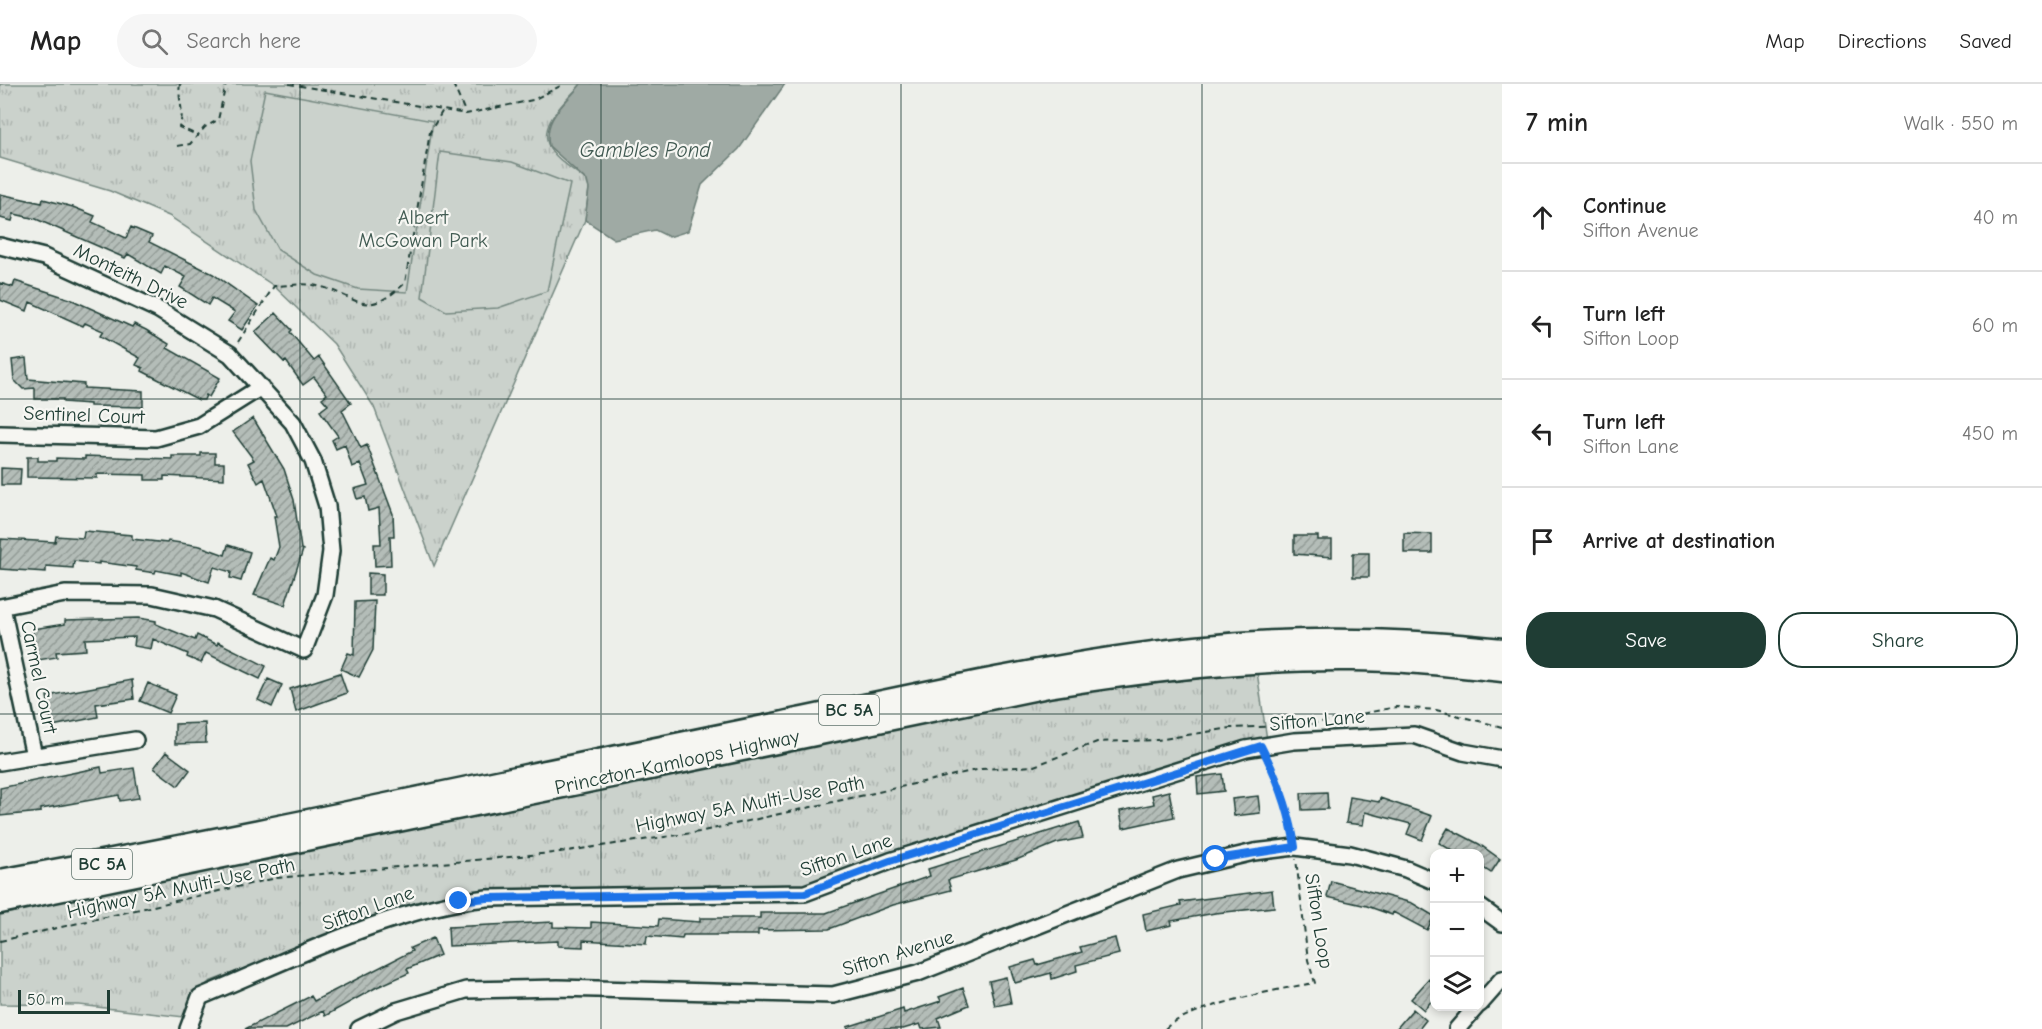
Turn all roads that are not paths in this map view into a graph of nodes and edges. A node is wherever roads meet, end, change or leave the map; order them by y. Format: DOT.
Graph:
graph roads {
  1 [pos="0,246"];
  2 [pos="261,387"];
  3 [pos="0,434"];
  4 [pos="1,607"];
  5 [pos="1502,650"];
  6 [pos="1502,670"];
  7 [pos="135,740"];
  8 [pos="34,756"];
  9 [pos="1502,759"];
  10 [pos="0,762"];
  11 [pos="1430,879"];
  12 [pos="0,881"];
  13 [pos="0,902"];
  14 [pos="1484,910"];
  15 [pos="1502,923"];
  16 [pos="1502,979"];
  17 [pos="1484,998"];
  18 [pos="1473,1011"];
  19 [pos="188,1029"];
  20 [pos="359,1029"];
  21 [pos="1457,1029"];
  1 -- 2 [label="street, Monteith Drive"];
  2 -- 3 [label="street, Sentinel Court"];
  2 -- 4 [label="street, Monteith Drive"];
  4 -- 8 [label="street, Carmel Court"];
  5 -- 12 [label="main road, Princeton-Kamloops Highway / BC 5A"];
  6 -- 13 [label="main road, Princeton-Kamloops Highway / BC 5A"];
  7 -- 8 [label="street, Carmel Court"];
  8 -- 10 [label="street, Carmel Court"];
  9 -- 19 [label="street, Sifton Lane"];
  11 -- 20 [label="street, Sifton Avenue"];
  14 -- 15 [label="street"];
  16 -- 17 [label="street"];
  18 -- 21 [label="street"];
}
